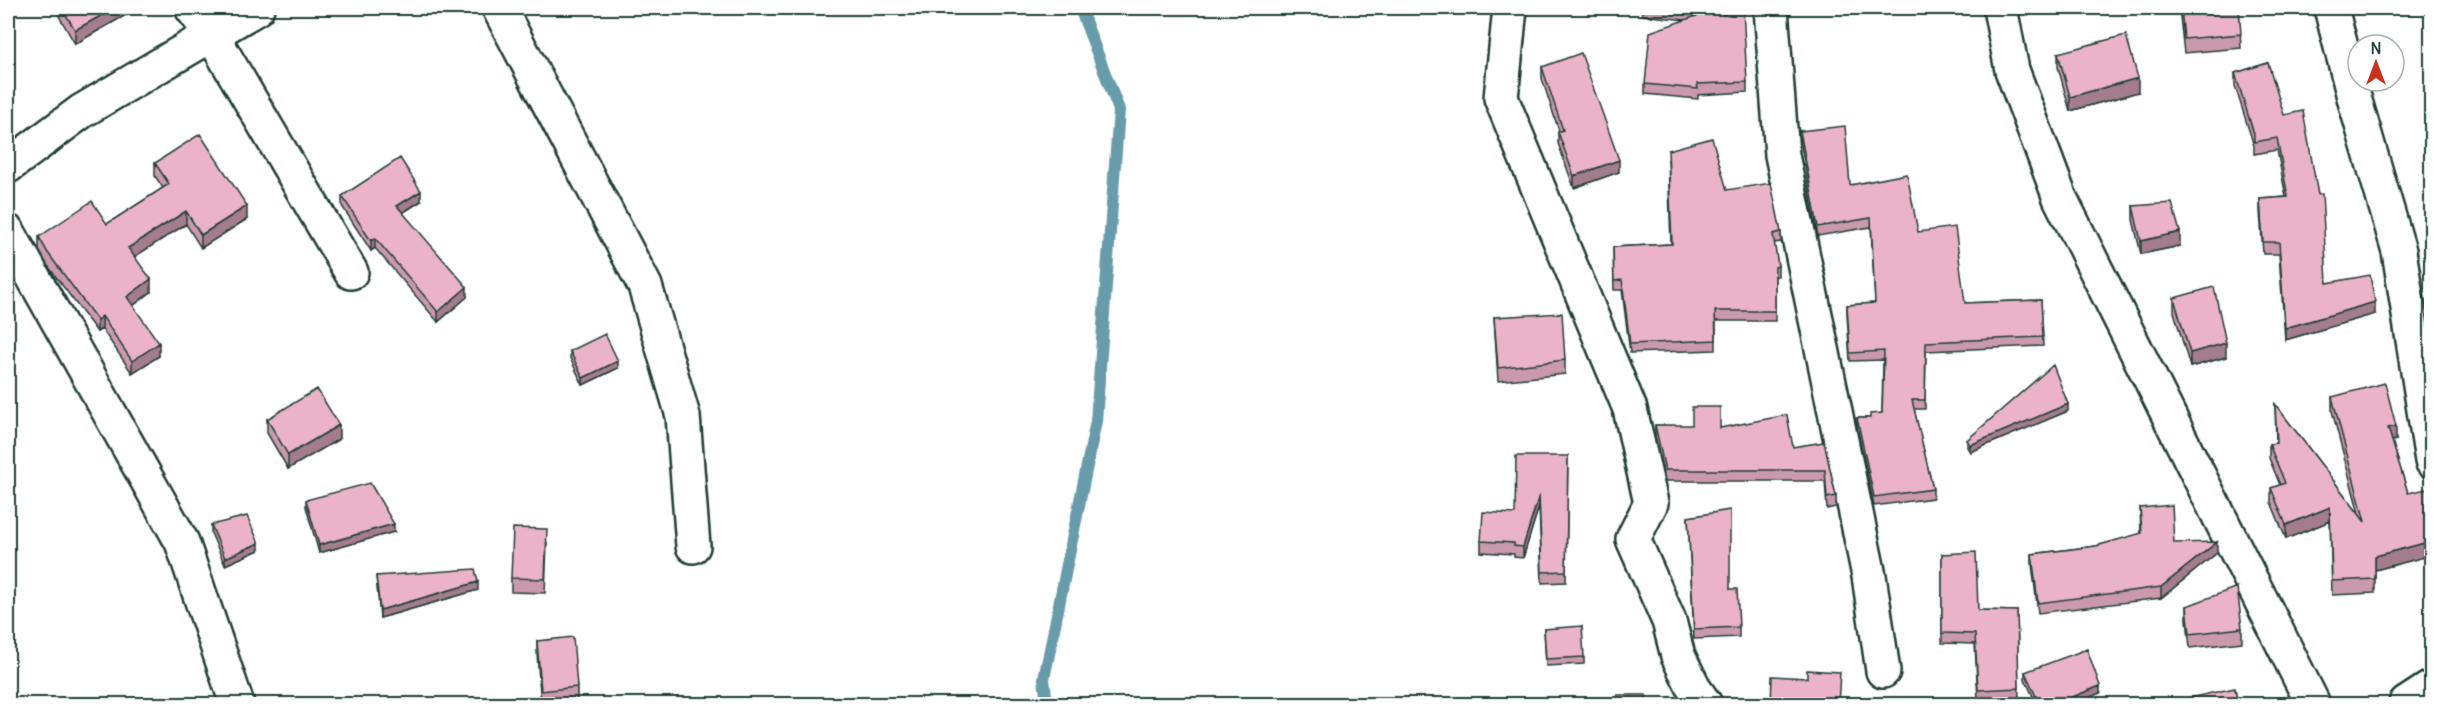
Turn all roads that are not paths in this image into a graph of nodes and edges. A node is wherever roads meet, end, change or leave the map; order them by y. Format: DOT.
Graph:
graph roads {
  1 [pos="192,8"];
  2 [pos="257,8"];
  3 [pos="499,8"];
  4 [pos="1510,8"];
  5 [pos="1771,8"];
  6 [pos="2000,8"];
  7 [pos="2331,8"];
  8 [pos="212,34"];
  9 [pos="8,166"];
  10 [pos="8,232"];
  11 [pos="351,272"];
  12 [pos="2432,461"];
  13 [pos="693,546"];
  14 [pos="1883,671"];
  15 [pos="2432,687"];
  16 [pos="237,705"];
  17 [pos="1705,705"];
  18 [pos="2313,705"];
  19 [pos="2406,705"];
  1 -- 8 [label="street"];
  2 -- 8 [label="street"];
  3 -- 13 [label="street"];
  4 -- 17 [label="street"];
  5 -- 14 [label="street"];
  6 -- 18 [label="street"];
  7 -- 12 [label="street"];
  8 -- 9 [label="street"];
  8 -- 11 [label="street"];
  10 -- 16 [label="street"];
  15 -- 19 [label="street"];
}
